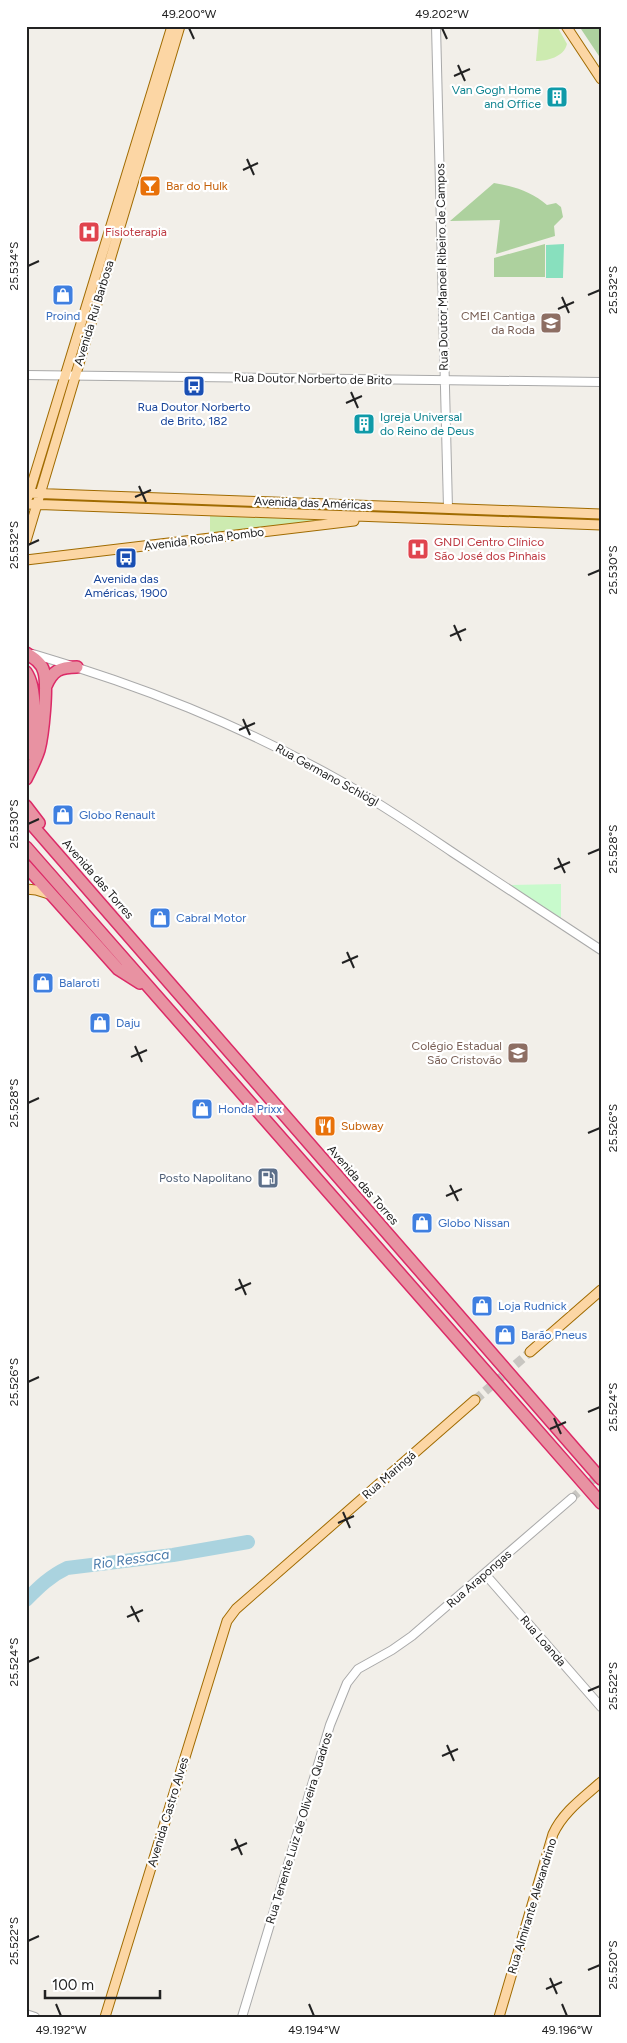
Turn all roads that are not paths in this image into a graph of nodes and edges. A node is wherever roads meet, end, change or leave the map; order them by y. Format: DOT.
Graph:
graph roads {
  1 [pos="172,26"];
  2 [pos="180,26"];
  3 [pos="436,26"];
  4 [pos="566,26"];
  5 [pos="601,79"];
  6 [pos="26,375"];
  7 [pos="66,375"];
  8 [pos="76,375"];
  9 [pos="445,380"];
  10 [pos="601,382"];
  11 [pos="28,493"];
  12 [pos="40,493"];
  13 [pos="26,504"];
  14 [pos="37,505"];
  15 [pos="448,508"];
  16 [pos="601,513"];
  17 [pos="382,517"];
  18 [pos="601,526"];
  19 [pos="26,541"];
  20 [pos="26,560"];
  21 [pos="26,653"];
  22 [pos="76,667"];
  23 [pos="26,672"];
  24 [pos="46,687"];
  25 [pos="26,755"];
  26 [pos="26,779"];
  27 [pos="26,806"];
  28 [pos="26,818"];
  29 [pos="46,841"];
  30 [pos="26,847"];
  31 [pos="26,866"];
  32 [pos="26,889"];
  33 [pos="52,896"];
  34 [pos="601,950"];
  35 [pos="152,991"];
  36 [pos="601,1290"];
  37 [pos="530,1352"];
  38 [pos="475,1400"];
  39 [pos="601,1479"];
  40 [pos="572,1498"];
  41 [pos="601,1503"];
  42 [pos="485,1574"];
  43 [pos="236,1610"];
  44 [pos="382,1656"];
  45 [pos="601,1707"];
  46 [pos="601,1782"];
  47 [pos="26,2014"];
  48 [pos="35,2017"];
  49 [pos="105,2017"];
  50 [pos="242,2017"];
  51 [pos="499,2017"];
  1 -- 7 [label="main road, Avenida Rui Barbosa"];
  2 -- 8 [label="main road, Avenida Rui Barbosa"];
  3 -- 9 [label="street, Rua Doutor Manoel Ribeiro de Campos"];
  4 -- 5 [label="main road"];
  6 -- 7 [label="street, Rua Doutor Norberto de Brito"];
  7 -- 8 [label="street, Rua Doutor Norberto de Brito"];
  7 -- 11 [label="main road, Avenida Rui Barbosa"];
  8 -- 9 [label="street, Rua Doutor Norberto de Brito"];
  8 -- 12 [label="main road, Avenida Rui Barbosa"];
  9 -- 10 [label="street, Rua Doutor Norberto de Brito"];
  9 -- 15 [label="street, Rua Doutor Manoel Ribeiro de Campos"];
  11 -- 12 [label="main road, Avenida das Américas"];
  11 -- 13 [label="main road, Avenida Rui Barbosa"];
  12 -- 14 [label="main road, Avenida Rui Barbosa"];
  12 -- 15 [label="main road, Avenida das Américas"];
  13 -- 14 [label="main road, Avenida das Américas"];
  14 -- 17 [label="main road, Avenida das Américas"];
  14 -- 19 [label="main road, Avenida Rui Barbosa"];
  15 -- 16 [label="main road, Avenida das Américas"];
  17 -- 18 [label="main road, Avenida das Américas"];
  17 -- 20 [label="main road, Avenida Rocha Pombo"];
  21 -- 22 [label="street, Rua Germano Schlögl"];
  21 -- 24 [label="highway"];
  22 -- 24 [label="highway"];
  22 -- 34 [label="street, Rua Germano Schlögl"];
  23 -- 25 [label="highway"];
  24 -- 26 [label="highway"];
  27 -- 29 [label="highway"];
  28 -- 29 [label="highway, Avenida das Torres"];
  29 -- 39 [label="highway, Avenida das Torres"];
  30 -- 35 [label="highway"];
  31 -- 33 [label="highway"];
  32 -- 33 [label="main road"];
  33 -- 35 [label="highway"];
  35 -- 41 [label="highway"];
  36 -- 37 [label="main road"];
  38 -- 43 [label="main road, Rua Maringá"];
  40 -- 42 [label="street, Rua Arapongas"];
  42 -- 44 [label="street, Rua Arapongas"];
  42 -- 45 [label="street, Rua Loanda"];
  43 -- 49 [label="main road, Avenida Castro Alves"];
  44 -- 50 [label="street, Rua Tenente Luiz de Oliveira Quadros"];
  46 -- 51 [label="main road, Rua Almirante Alexandrino"];
  47 -- 48 [label="street"];
}
